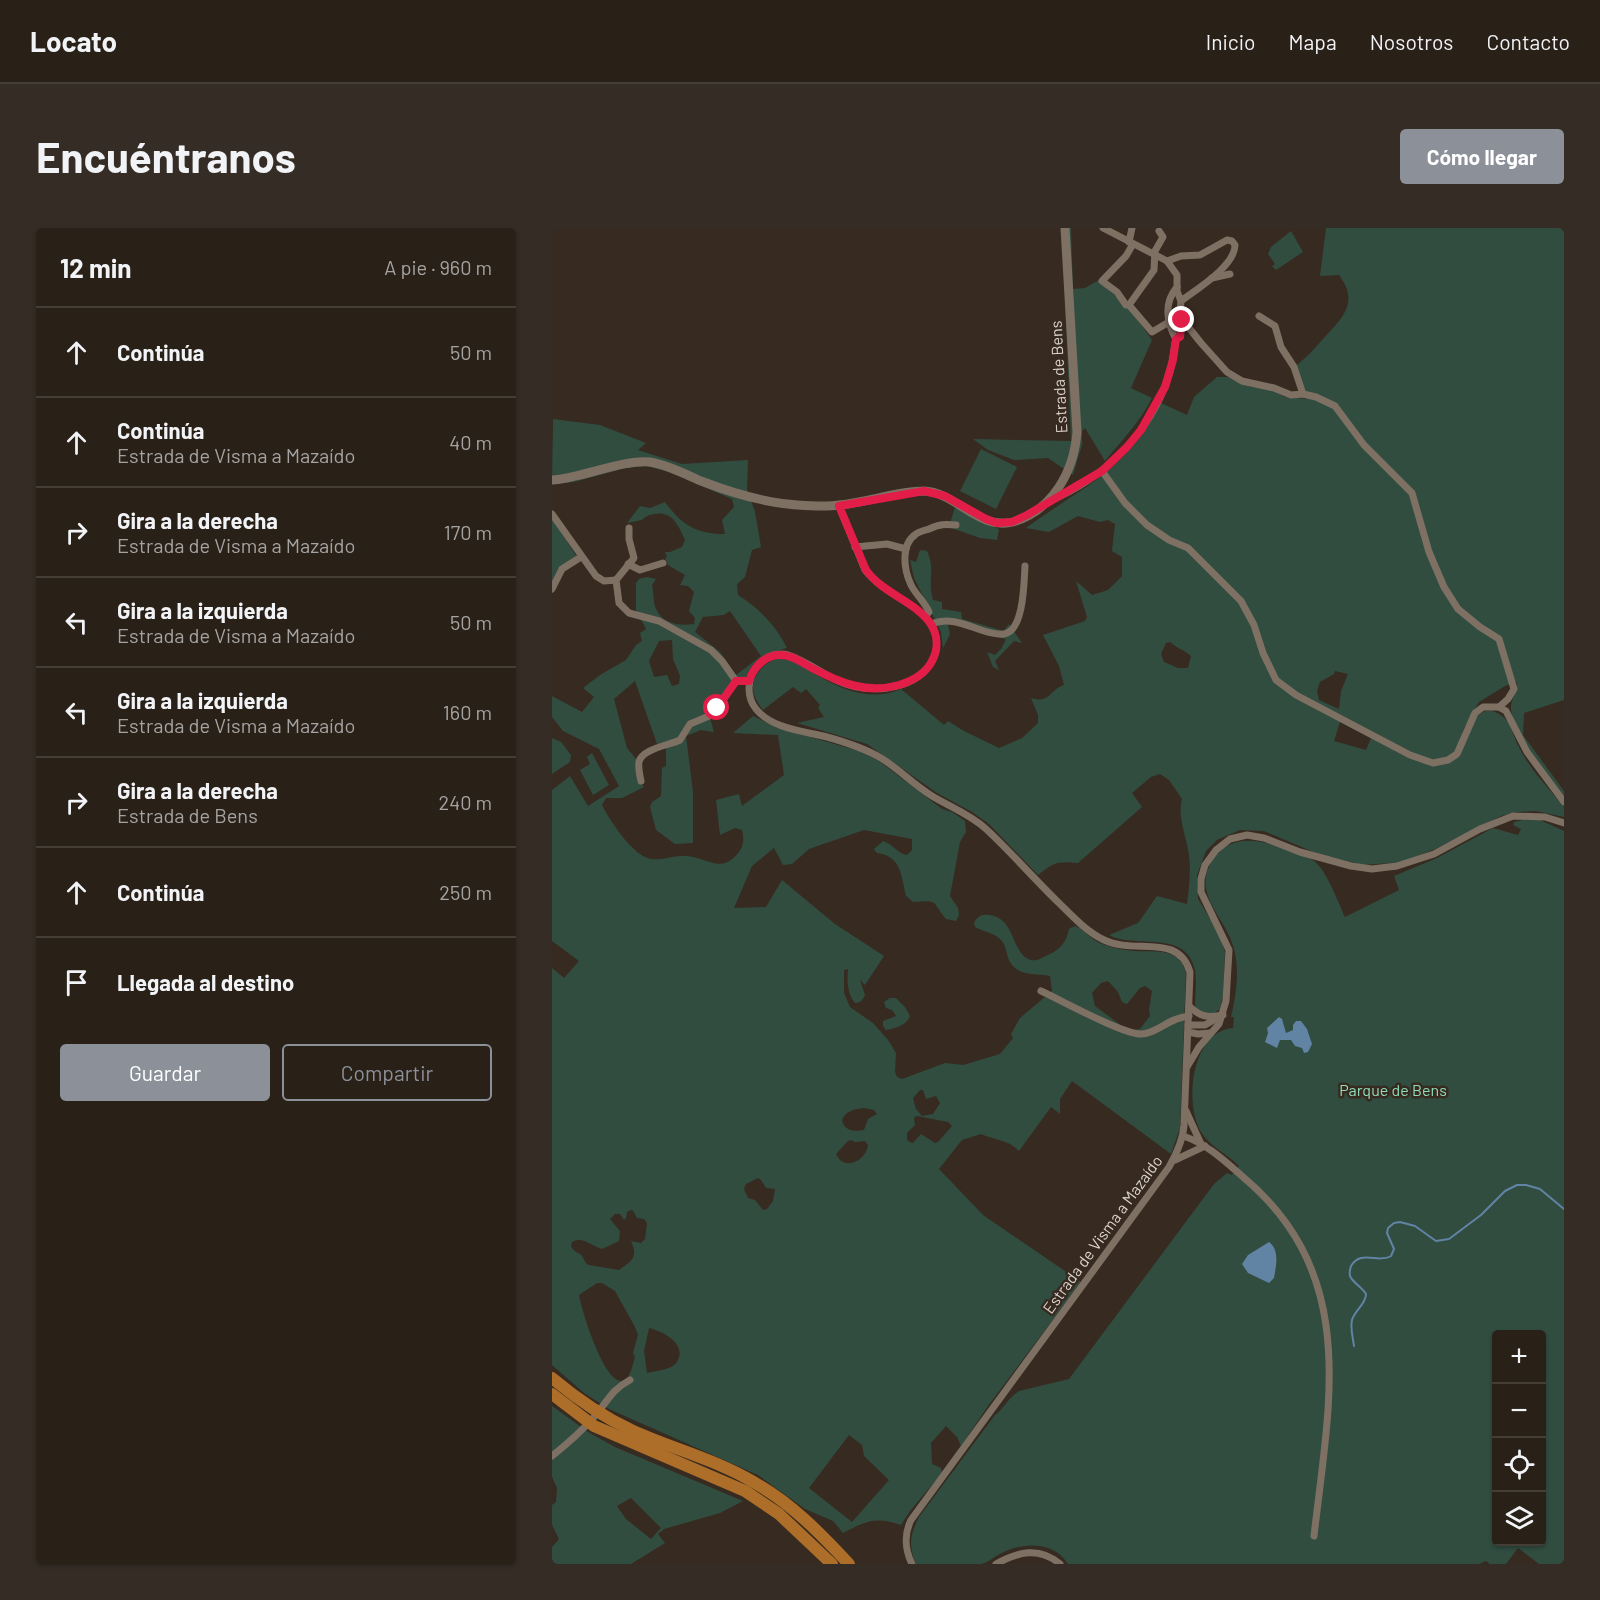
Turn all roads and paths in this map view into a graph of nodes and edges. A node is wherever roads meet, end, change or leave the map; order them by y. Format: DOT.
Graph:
graph roads {
  1 [pos="1065,228"];
  2 [pos="1103,228"];
  3 [pos="1132,228"];
  4 [pos="1159,231"];
  5 [pos="1131,243"];
  6 [pos="1155,256"];
  7 [pos="1167,261"];
  8 [pos="1230,274"];
  9 [pos="1212,278"];
  10 [pos="1177,287"];
  11 [pos="1181,301"];
  12 [pos="1129,305"];
  13 [pos="1259,316"];
  14 [pos="1182,320"];
  15 [pos="1169,322"];
  16 [pos="1176,339"];
  17 [pos="1303,394"];
  18 [pos="1102,471"];
  19 [pos="1065,477"];
  20 [pos="552,480"];
  21 [pos="1075,488"];
  22 [pos="1062,492"];
  23 [pos="839,506"];
  24 [pos="552,514"];
  25 [pos="956,525"];
  26 [pos="629,528"];
  27 [pos="855,547"];
  28 [pos="906,549"];
  29 [pos="581,557"];
  30 [pos="663,562"];
  31 [pos="628,564"];
  32 [pos="1025,566"];
  33 [pos="616,580"];
  34 [pos="552,589"];
  35 [pos="925,616"];
  36 [pos="931,624"];
  37 [pos="736,681"];
  38 [pos="749,681"];
  39 [pos="1499,707"];
  40 [pos="641,781"];
  41 [pos="1564,802"];
  42 [pos="1564,823"];
  43 [pos="1041,991"];
  44 [pos="1189,1006"];
  45 [pos="1223,1015"];
  46 [pos="1189,1016"];
  47 [pos="1188,1029"];
  48 [pos="1212,1032"];
  49 [pos="1186,1069"];
  50 [pos="1185,1109"];
  51 [pos="1183,1136"];
  52 [pos="1203,1145"];
  53 [pos="1169,1167"];
  54 [pos="552,1378"];
  55 [pos="630,1380"];
  56 [pos="552,1394"];
  57 [pos="552,1455"];
  58 [pos="1314,1536"];
  59 [pos="832,1564"];
  60 [pos="849,1564"];
  61 [pos="912,1564"];
  62 [pos="996,1564"];
  63 [pos="1060,1564"];
  1 -- 19 [label="street, Estrada de Bens"];
  2 -- 5 [label="street"];
  3 -- 5 [label="street"];
  4 -- 6 [label="street"];
  5 -- 6 [label="street"];
  5 -- 12 [label="street"];
  6 -- 7 [label="street"];
  6 -- 12 [label="street"];
  7 -- 9 [label="street"];
  7 -- 10 [label="street"];
  8 -- 9 [label="street"];
  9 -- 11 [label="street"];
  10 -- 11 [label="street"];
  10 -- 15 [label="street"];
  11 -- 14 [label="street"];
  12 -- 15 [label="street"];
  13 -- 17 [label="street"];
  14 -- 16 [label="street"];
  14 -- 17 [label="street"];
  15 -- 16 [label="street"];
  16 -- 18 [label="street"];
  17 -- 39 [label="street"];
  18 -- 21 [label="street"];
  18 -- 39 [label="street"];
  19 -- 21 [label="street"];
  19 -- 22 [label="street, Estrada de Bens"];
  20 -- 23 [label="street, Estrada de Bens"];
  21 -- 22 [label="street"];
  22 -- 23 [label="street, Estrada de Bens"];
  23 -- 27 [label="street"];
  24 -- 29 [label="street"];
  25 -- 28 [label="street"];
  26 -- 31 [label="street"];
  27 -- 28 [label="street"];
  27 -- 35 [label="street"];
  28 -- 35 [label="street"];
  29 -- 33 [label="street"];
  29 -- 34 [label="street"];
  30 -- 31 [label="street"];
  31 -- 33 [label="street"];
  32 -- 36 [label="street"];
  33 -- 37 [label="street"];
  35 -- 36 [label="street"];
  36 -- 38 [label="street"];
  37 -- 38 [label="street"];
  37 -- 40 [label="street"];
  38 -- 44 [label="street, Estrada de Visma a Mazaído"];
  39 -- 41 [label="street"];
  42 -- 45 [label="street"];
  43 -- 46 [label="street"];
  44 -- 45 [label="street"];
  44 -- 46 [label="street, Estrada de Visma a Mazaído"];
  45 -- 47 [label="street"];
  45 -- 48 [label="street"];
  46 -- 47 [label="street, Estrada de Visma a Mazaído"];
  47 -- 48 [label="street"];
  47 -- 49 [label="street, Estrada de Visma a Mazaído"];
  48 -- 49 [label="street"];
  49 -- 50 [label="street, Estrada de Visma a Mazaído"];
  50 -- 51 [label="street, Estrada de Visma a Mazaído"];
  50 -- 52 [label="street"];
  51 -- 52 [label="street"];
  51 -- 53 [label="street, Estrada de Visma a Mazaído"];
  52 -- 53 [label="street"];
  52 -- 58 [label="street"];
  53 -- 61 [label="street, Estrada de Visma a Mazaído"];
  54 -- 60 [label="highway"];
  55 -- 57 [label="street"];
  56 -- 59 [label="highway"];
  62 -- 63 [label="street"];
}
